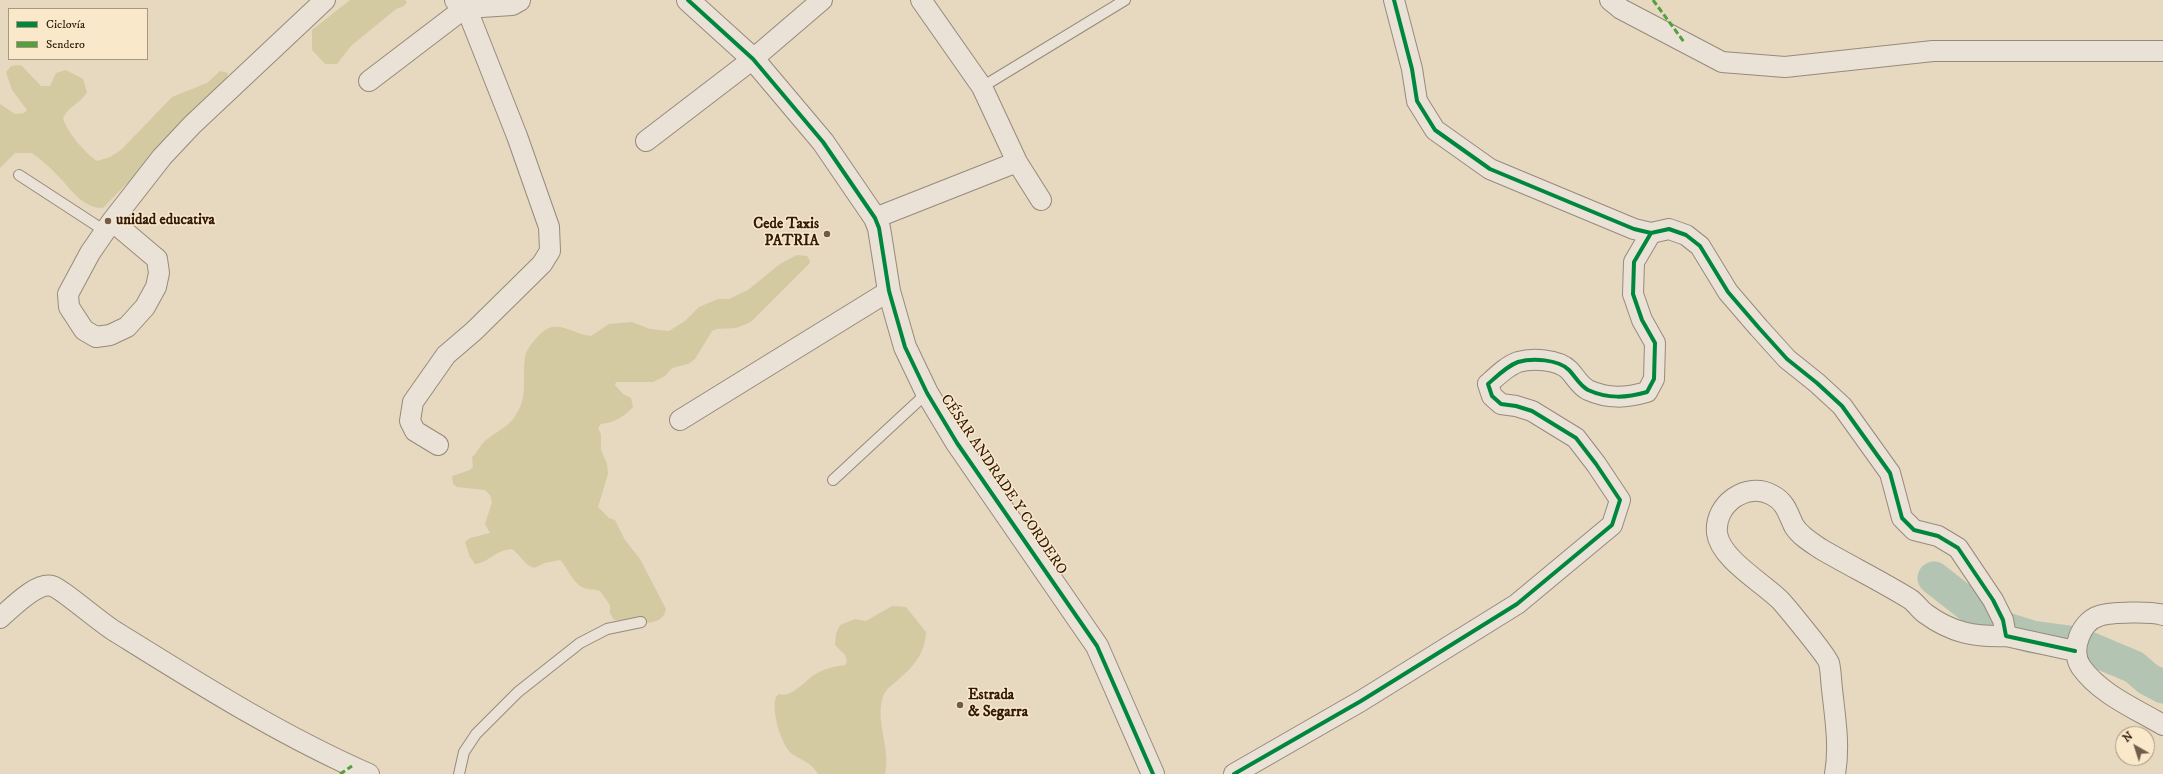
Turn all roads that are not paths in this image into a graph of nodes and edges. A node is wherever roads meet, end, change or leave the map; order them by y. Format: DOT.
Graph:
graph roads {
  1 [pos="325,0"];
  2 [pos="519,0"];
  3 [pos="688,0"];
  4 [pos="822,0"];
  5 [pos="921,0"];
  6 [pos="1125,0"];
  7 [pos="1394,0"];
  8 [pos="1610,0"];
  9 [pos="461,3"];
  10 [pos="2163,51"];
  11 [pos="753,59"];
  12 [pos="369,81"];
  13 [pos="982,87"];
  14 [pos="646,141"];
  15 [pos="1017,162"];
  16 [pos="19,175"];
  17 [pos="1041,200"];
  18 [pos="875,218"];
  19 [pos="109,226"];
  20 [pos="1651,233"];
  21 [pos="888,291"];
  22 [pos="927,393"];
  23 [pos="680,420"];
  24 [pos="438,445"];
  25 [pos="833,480"];
  26 [pos="2163,614"];
  27 [pos="0,618"];
  28 [pos="641,622"];
  29 [pos="2006,636"];
  30 [pos="2075,651"];
  31 [pos="2163,725"];
  32 [pos="1149,772"];
  33 [pos="369,774"];
  34 [pos="459,774"];
  35 [pos="1234,774"];
  36 [pos="1835,774"];
  1 -- 19 [label="street"];
  2 -- 9 [label="street"];
  3 -- 11 [label="street, CÉSAR ANDRADE Y CORDERO"];
  4 -- 11 [label="street"];
  5 -- 13 [label="street"];
  6 -- 13 [label="lane"];
  7 -- 20 [label="street"];
  8 -- 10 [label="street"];
  9 -- 12 [label="street"];
  9 -- 24 [label="street"];
  11 -- 14 [label="street"];
  11 -- 18 [label="street, CÉSAR ANDRADE Y CORDERO"];
  13 -- 15 [label="street"];
  15 -- 17 [label="street"];
  15 -- 18 [label="street"];
  16 -- 19 [label="lane"];
  18 -- 21 [label="street, CÉSAR ANDRADE Y CORDERO"];
  19 -- 19 [label="street"];
  20 -- 29 [label="street"];
  20 -- 35 [label="street"];
  21 -- 22 [label="street, CÉSAR ANDRADE Y CORDERO"];
  21 -- 23 [label="street"];
  22 -- 25 [label="lane"];
  22 -- 32 [label="street, CÉSAR ANDRADE Y CORDERO"];
  26 -- 30 [label="street"];
  27 -- 33 [label="street"];
  28 -- 34 [label="lane"];
  29 -- 30 [label="street"];
  29 -- 36 [label="street"];
  30 -- 31 [label="street"];
}
